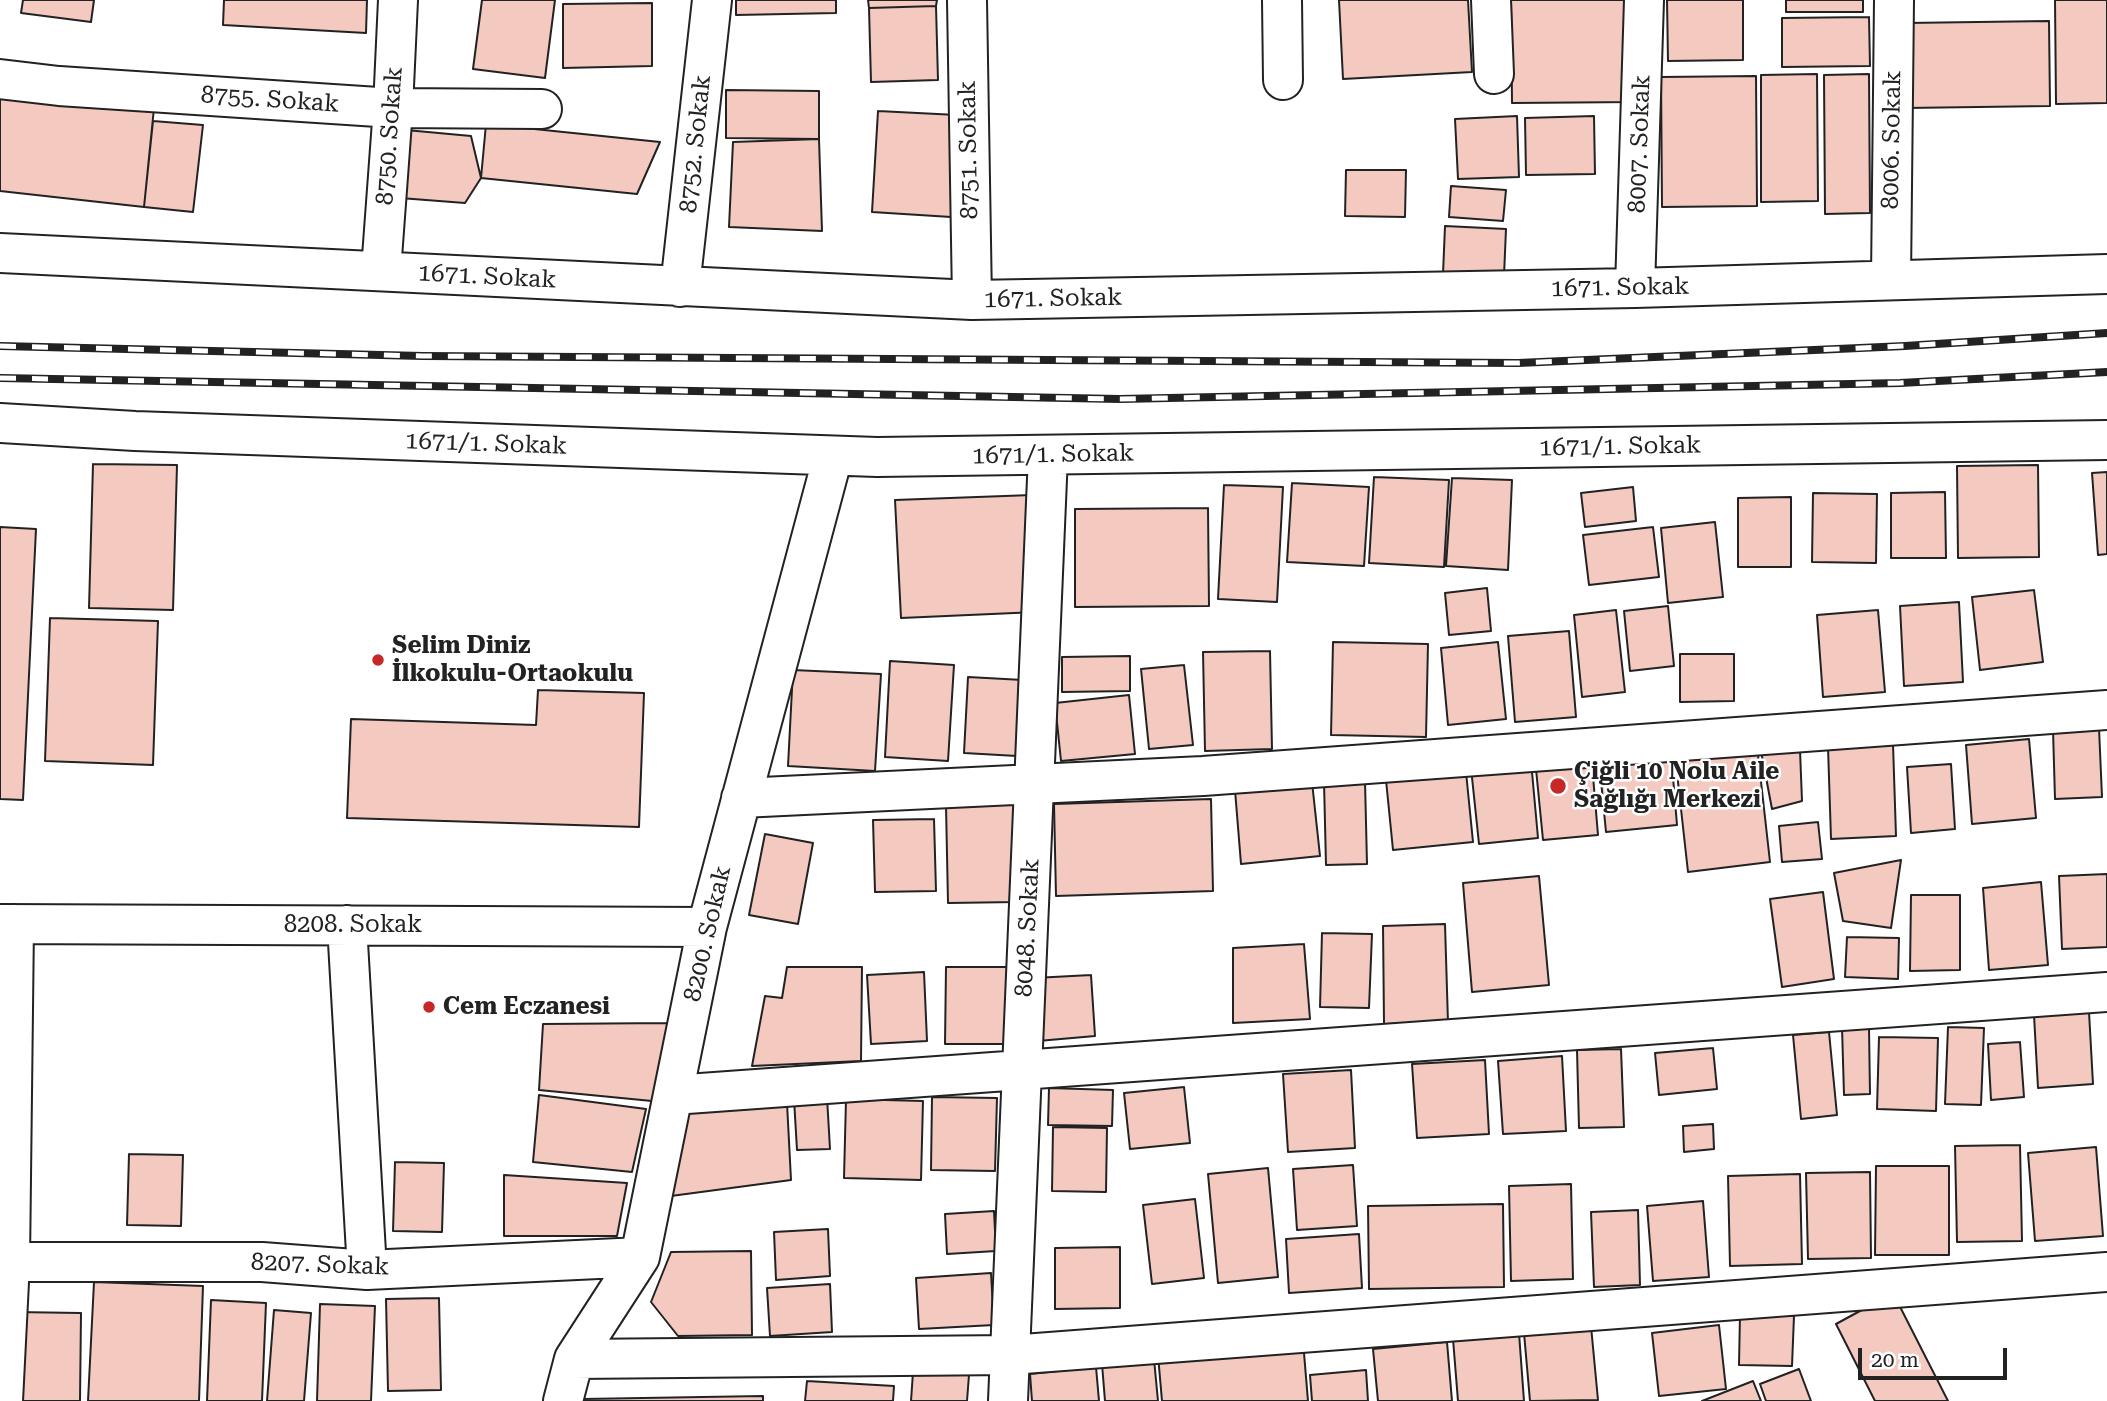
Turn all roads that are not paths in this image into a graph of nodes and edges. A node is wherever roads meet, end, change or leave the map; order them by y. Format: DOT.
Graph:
graph roads {
  1 [pos="398,0"];
  2 [pos="712,0"];
  3 [pos="967,0"];
  4 [pos="1282,0"];
  5 [pos="1491,0"];
  6 [pos="1644,0"];
  7 [pos="1894,0"];
  8 [pos="1494,74"];
  9 [pos="0,79"];
  10 [pos="1283,79"];
  11 [pos="393,108"];
  12 [pos="541,109"];
  13 [pos="0,253"];
  14 [pos="381,271"];
  15 [pos="2107,274"];
  16 [pos="1891,279"];
  17 [pos="680,287"];
  18 [pos="1636,288"];
  19 [pos="972,300"];
  20 [pos="0,423"];
  21 [pos="2107,440"];
  22 [pos="1048,455"];
  23 [pos="833,456"];
  24 [pos="2107,710"];
  25 [pos="1034,784"];
  26 [pos="741,798"];
  27 [pos="7,924"];
  28 [pos="347,925"];
  29 [pos="707,927"];
  30 [pos="2107,992"];
  31 [pos="1021,1070"];
  32 [pos="673,1096"];
  33 [pos="640,1257"];
  34 [pos="5,1262"];
  35 [pos="367,1270"];
  36 [pos="2107,1272"];
  37 [pos="1010,1355"];
  38 [pos="574,1359"];
  39 [pos="3,1401"];
  40 [pos="563,1401"];
  41 [pos="1008,1401"];
  1 -- 11 [label="street, 8750. Sokak"];
  2 -- 17 [label="street, 8752. Sokak"];
  3 -- 19 [label="street, 8751. Sokak"];
  4 -- 10 [label="street"];
  5 -- 8 [label="street"];
  6 -- 18 [label="street, 8007. Sokak"];
  7 -- 16 [label="street, 8006. Sokak"];
  9 -- 11 [label="street, 8755. Sokak"];
  11 -- 12 [label="street, 8755. Sokak"];
  11 -- 14 [label="street, 8750. Sokak"];
  13 -- 14 [label="street, 1671. Sokak"];
  14 -- 17 [label="street, 1671. Sokak"];
  15 -- 16 [label="street, 1671. Sokak"];
  16 -- 18 [label="street, 1671. Sokak"];
  17 -- 19 [label="street, 1671. Sokak"];
  18 -- 19 [label="street, 1671. Sokak"];
  20 -- 23 [label="street, 1671/1. Sokak"];
  21 -- 22 [label="street, 1671/1. Sokak"];
  22 -- 23 [label="street, 1671/1. Sokak"];
  22 -- 25 [label="street, 8048. Sokak"];
  23 -- 26 [label="street, 8200. Sokak"];
  24 -- 25 [label="street"];
  25 -- 26 [label="street"];
  25 -- 31 [label="street, 8048. Sokak"];
  26 -- 29 [label="street, 8200. Sokak"];
  27 -- 28 [label="street, 8208. Sokak"];
  27 -- 34 [label="street"];
  28 -- 29 [label="street, 8208. Sokak"];
  28 -- 35 [label="street"];
  29 -- 32 [label="street, 8200. Sokak"];
  30 -- 31 [label="street"];
  31 -- 32 [label="street"];
  31 -- 37 [label="street, 8048. Sokak"];
  32 -- 33 [label="street, 8200. Sokak"];
  33 -- 35 [label="street, 8207. Sokak"];
  33 -- 38 [label="street, 8200. Sokak"];
  34 -- 35 [label="street, 8207. Sokak"];
  34 -- 39 [label="street"];
  36 -- 37 [label="street"];
  37 -- 38 [label="street"];
  37 -- 41 [label="street, 8048. Sokak"];
  38 -- 40 [label="street, 8200. Sokak"];
}
